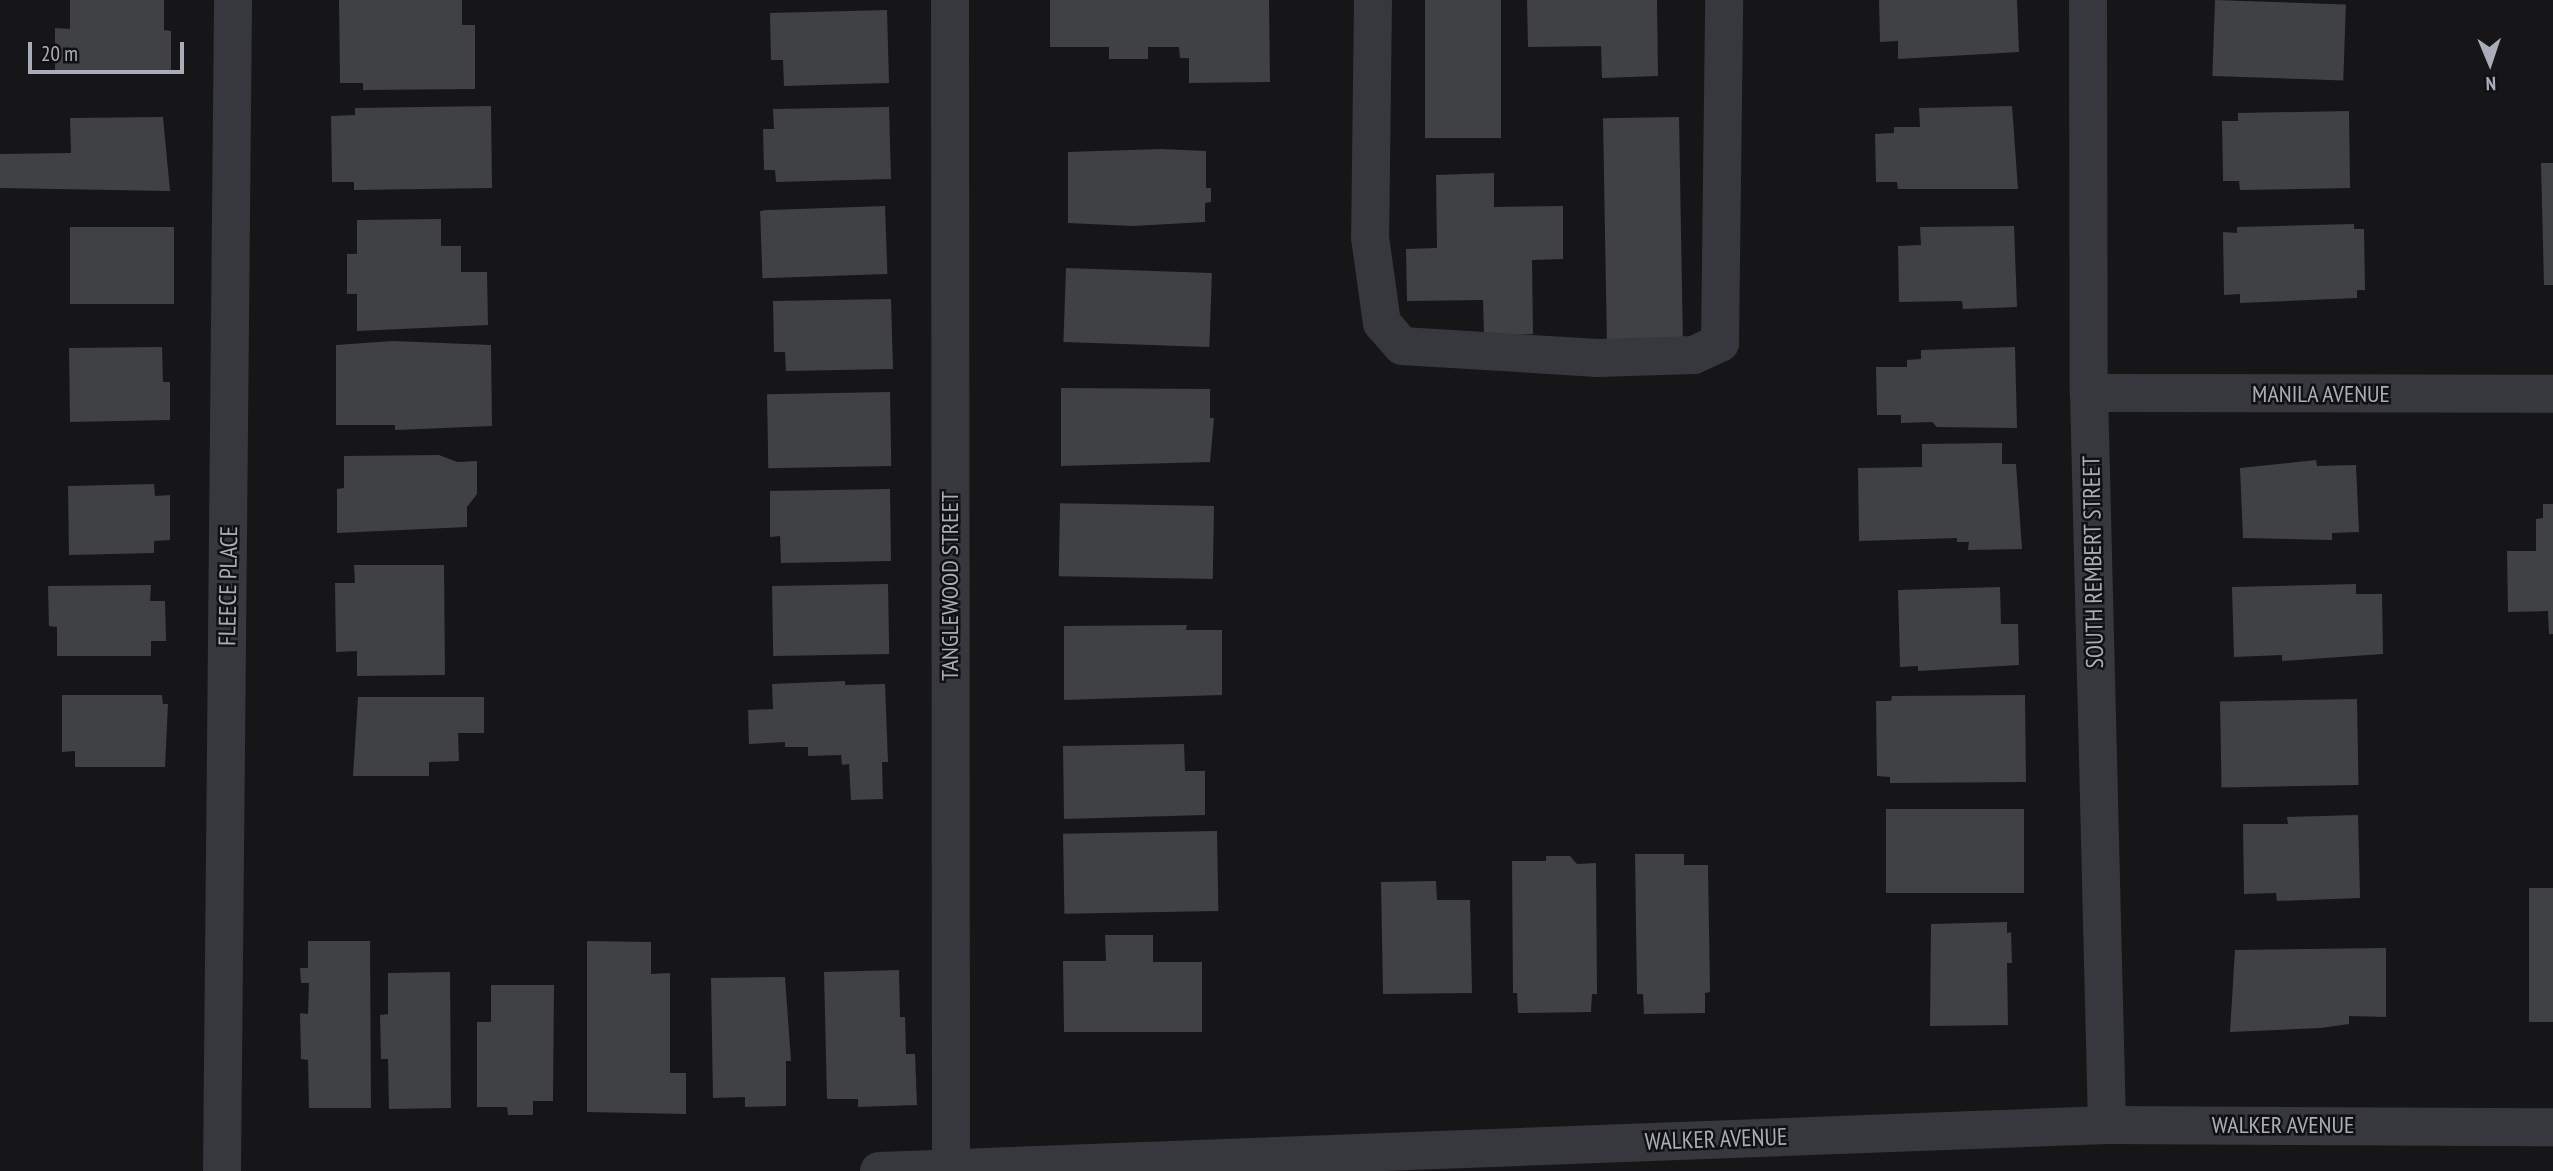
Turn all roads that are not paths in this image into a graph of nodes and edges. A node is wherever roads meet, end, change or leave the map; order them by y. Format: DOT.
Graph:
graph roads {
  1 [pos="233,0"];
  2 [pos="950,0"];
  3 [pos="1373,0"];
  4 [pos="1724,0"];
  5 [pos="2088,0"];
  6 [pos="2089,393"];
  7 [pos="2553,394"];
  8 [pos="2107,1125"];
  9 [pos="2553,1126"];
  10 [pos="951,1169"];
  11 [pos="222,1171"];
  12 [pos="879,1171"];
  1 -- 11 [label="street, FLEECE PLACE"];
  2 -- 10 [label="street, TANGLEWOOD STREET"];
  3 -- 4 [label="street"];
  5 -- 6 [label="street, SOUTH REMBERT STREET"];
  6 -- 7 [label="street, MANILA AVENUE"];
  6 -- 8 [label="street, SOUTH REMBERT STREET"];
  8 -- 9 [label="street, WALKER AVENUE"];
  8 -- 10 [label="street, WALKER AVENUE"];
  10 -- 12 [label="street, WALKER AVENUE"];
}
